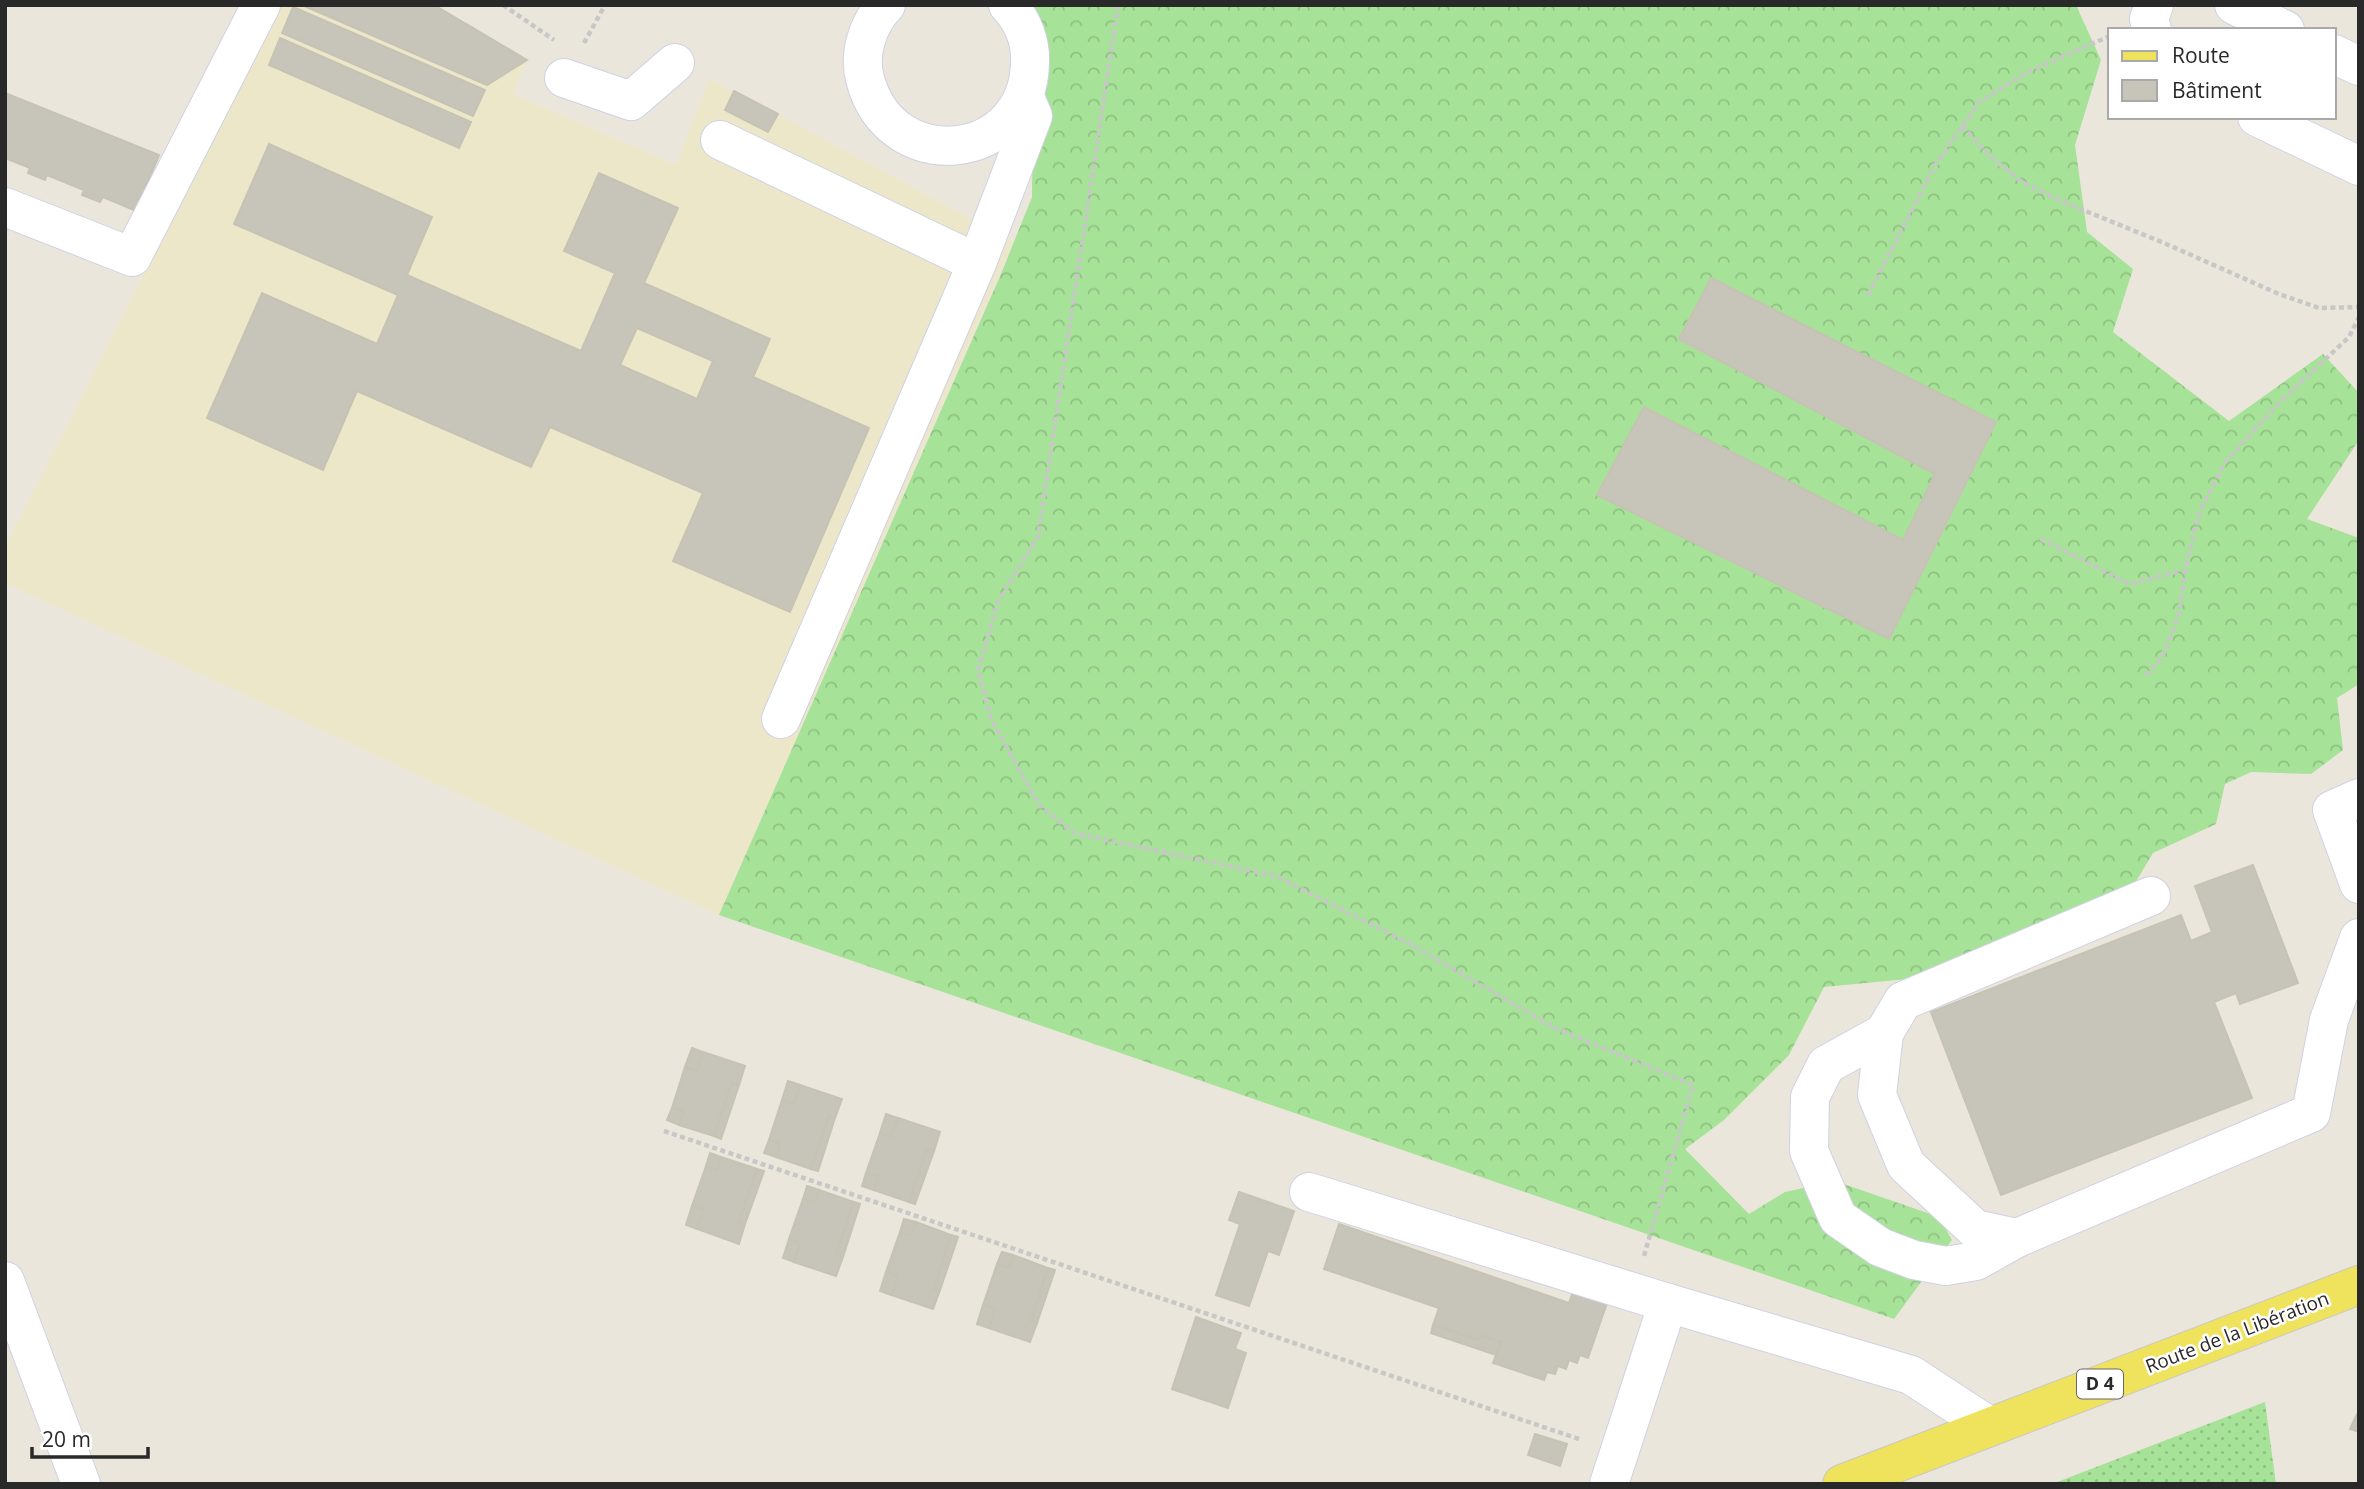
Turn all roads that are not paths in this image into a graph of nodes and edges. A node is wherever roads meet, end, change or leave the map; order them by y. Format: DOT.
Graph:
graph roads {
  1 [pos="261,5"];
  2 [pos="886,5"];
  3 [pos="1008,5"];
  4 [pos="2154,5"];
  5 [pos="2234,5"];
  6 [pos="2151,28"];
  7 [pos="2281,28"];
  8 [pos="2336,55"];
  9 [pos="675,63"];
  10 [pos="2359,66"];
  11 [pos="570,67"];
  12 [pos="1024,95"];
  13 [pos="2261,119"];
  14 [pos="720,140"];
  15 [pos="2359,166"];
  16 [pos="5,206"];
  17 [pos="977,263"];
  18 [pos="781,719"];
  19 [pos="2359,798"];
  20 [pos="2359,884"];
  21 [pos="2151,896"];
  22 [pos="2359,938"];
  23 [pos="1884,1034"];
  24 [pos="1309,1192"];
  25 [pos="2017,1238"];
  26 [pos="5,1281"];
  27 [pos="2359,1286"];
  28 [pos="1651,1297"];
  29 [pos="1989,1426"];
  30 [pos="1614,1468"];
  31 [pos="81,1484"];
  32 [pos="1842,1484"];
  1 -- 16 [label="street"];
  2 -- 12 [label="street"];
  3 -- 12 [label="street"];
  4 -- 6 [label="street"];
  5 -- 7 [label="street"];
  8 -- 10 [label="street"];
  9 -- 11 [label="street"];
  12 -- 17 [label="street"];
  13 -- 15 [label="street"];
  14 -- 17 [label="street"];
  17 -- 18 [label="street"];
  19 -- 20 [label="street"];
  21 -- 23 [label="street"];
  22 -- 25 [label="street"];
  23 -- 25 [label="street"];
  23 -- 25 [label="street"];
  24 -- 28 [label="street"];
  26 -- 31 [label="street"];
  27 -- 29 [label="main road, Route de la Libération / D 4"];
  28 -- 29 [label="street"];
  28 -- 30 [label="street"];
  29 -- 32 [label="main road, Route de la Libération / D 4"];
}
